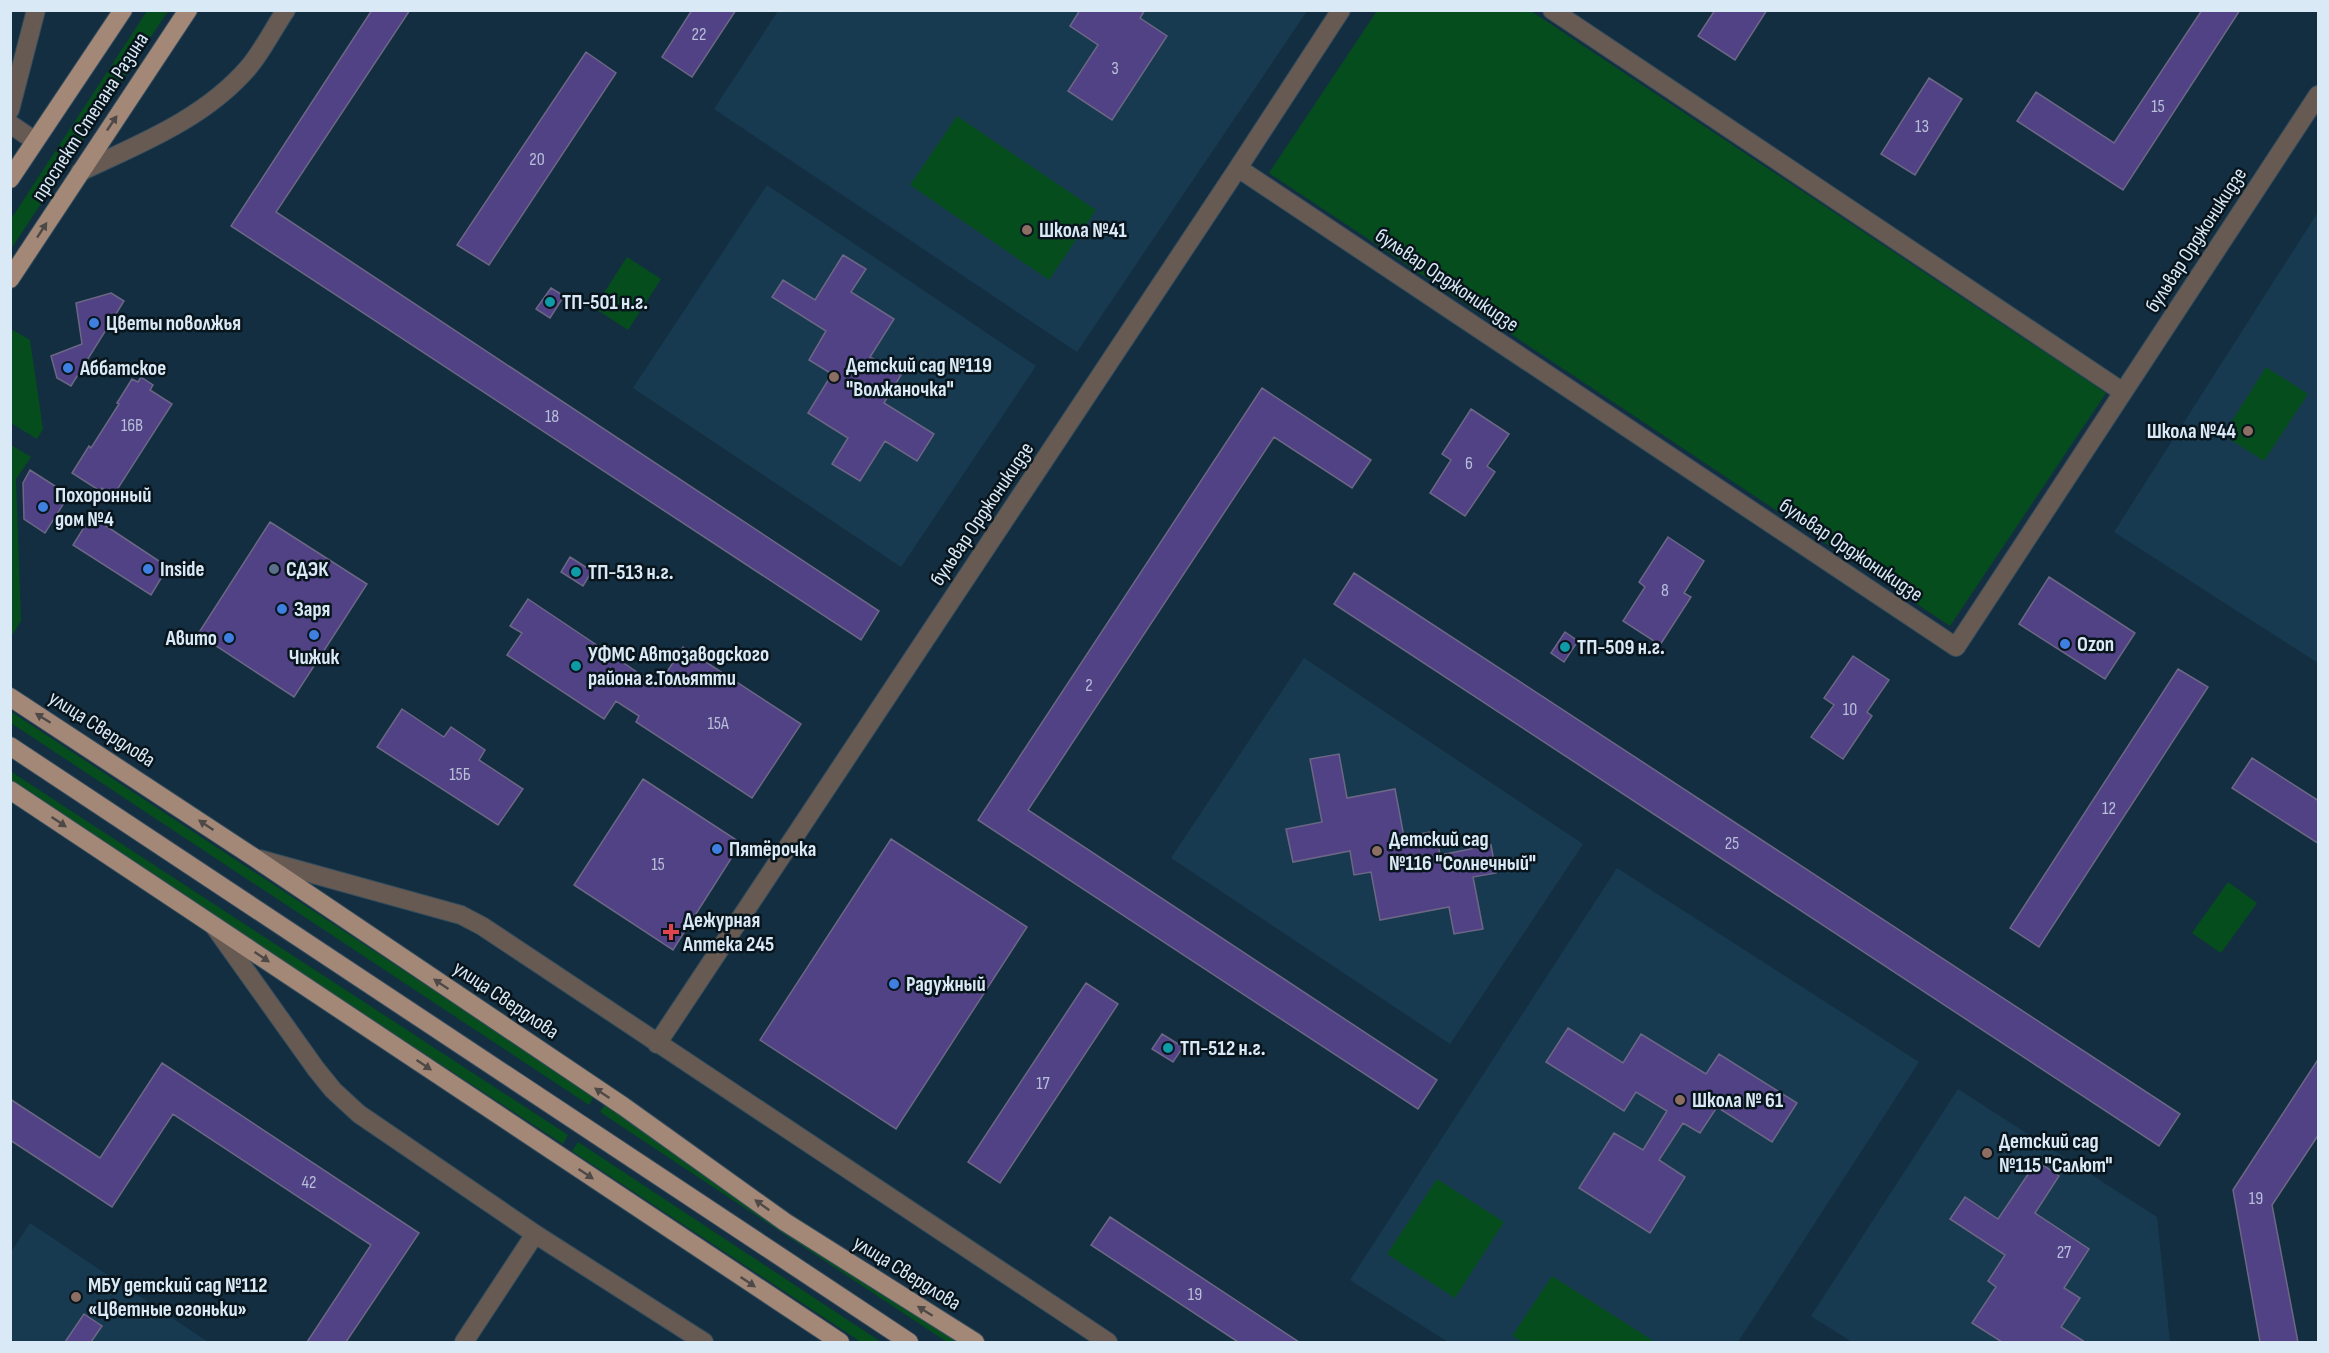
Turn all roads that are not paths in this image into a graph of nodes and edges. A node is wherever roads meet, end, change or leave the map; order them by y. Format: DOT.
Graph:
graph roads {
  1 [pos="36,10"];
  2 [pos="123,10"];
  3 [pos="188,10"];
  4 [pos="286,10"];
  5 [pos="1341,10"];
  6 [pos="1552,10"];
  7 [pos="2319,95"];
  8 [pos="10,110"];
  9 [pos="10,124"];
  10 [pos="35,141"];
  11 [pos="1238,168"];
  12 [pos="80,172"];
  13 [pos="10,179"];
  14 [pos="10,279"];
  15 [pos="2123,392"];
  16 [pos="10,697"];
  17 [pos="10,746"];
  18 [pos="10,790"];
  19 [pos="255,858"];
  20 [pos="213,924"];
  21 [pos="657,1044"];
  22 [pos="535,1234"];
  23 [pos="464,1342"];
  24 [pos="704,1342"];
  25 [pos="840,1342"];
  26 [pos="909,1342"];
  27 [pos="975,1342"];
  28 [pos="1108,1342"];
  1 -- 8 [label="street"];
  2 -- 10 [label="main road, проспект Степана Разина"];
  12 -- 3 [label="main road, проспект Степана Разина, one-way"];
  4 -- 12 [label="street"];
  5 -- 11 [label="street"];
  6 -- 15 [label="street"];
  7 -- 15 [label="street, бульвар Орджоникидзе"];
  9 -- 10 [label="street"];
  10 -- 13 [label="main road, проспект Степана Разина"];
  11 -- 15 [label="street, бульвар Орджоникидзе"];
  11 -- 21 [label="street, бульвар Орджоникидзе"];
  14 -- 12 [label="main road, проспект Степана Разина, one-way"];
  19 -- 16 [label="main road, улица Свердлова, one-way"];
  17 -- 26 [label="main road"];
  18 -- 20 [label="main road, one-way"];
  19 -- 21 [label="street"];
  27 -- 19 [label="main road, улица Свердлова, one-way"];
  20 -- 22 [label="street"];
  20 -- 25 [label="main road, one-way"];
  21 -- 28 [label="street"];
  22 -- 23 [label="street"];
  22 -- 24 [label="street"];
}
